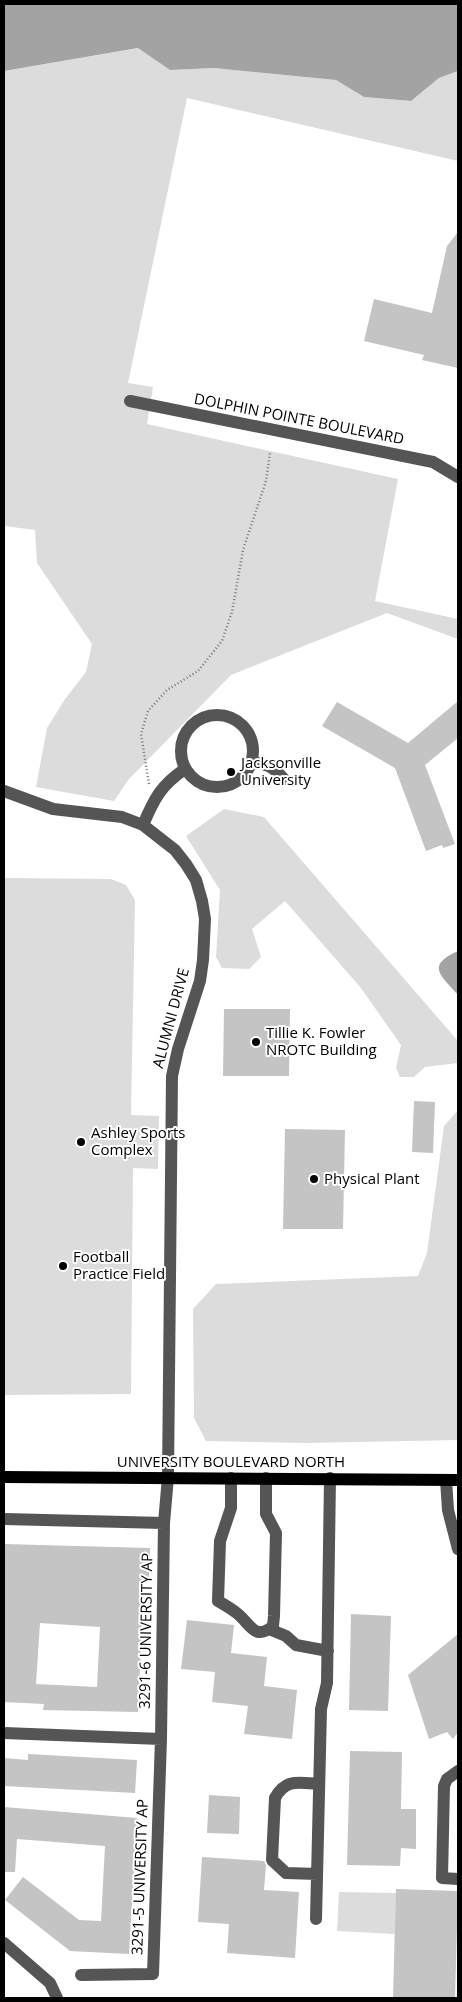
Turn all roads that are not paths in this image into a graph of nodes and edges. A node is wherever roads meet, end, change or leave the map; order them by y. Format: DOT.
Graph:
graph roads {
  1 [pos="130,402"];
  2 [pos="458,477"];
  3 [pos="251,763"];
  4 [pos="185,769"];
  5 [pos="284,779"];
  6 [pos="4,791"];
  7 [pos="143,825"];
  8 [pos="4,1477"];
  9 [pos="168,1477"];
  10 [pos="231,1478"];
  11 [pos="266,1478"];
  12 [pos="330,1478"];
  13 [pos="452,1480"];
  14 [pos="4,1519"];
  15 [pos="164,1523"];
  16 [pos="458,1549"];
  17 [pos="269,1629"];
  18 [pos="328,1651"];
  19 [pos="4,1733"];
  20 [pos="161,1738"];
  21 [pos="458,1771"];
  22 [pos="320,1784"];
  23 [pos="317,1874"];
  24 [pos="458,1879"];
  25 [pos="316,1919"];
  26 [pos="4,1943"];
  27 [pos="81,1975"];
  28 [pos="58,1998"];
  1 -- 2 [label="street, DOLPHIN POINTE BOULEVARD"];
  3 -- 4 [label="street"];
  3 -- 4 [label="street"];
  3 -- 5 [label="street"];
  4 -- 7 [label="street"];
  6 -- 7 [label="street, ALUMNI DRIVE"];
  7 -- 9 [label="street, ALUMNI DRIVE"];
  8 -- 9 [label="main road, UNIVERSITY BOULEVARD NORTH"];
  9 -- 10 [label="main road, UNIVERSITY BOULEVARD NORTH"];
  9 -- 15 [label="street, ALUMNI DRIVE"];
  10 -- 11 [label="main road, UNIVERSITY BOULEVARD NORTH"];
  10 -- 17 [label="street"];
  11 -- 12 [label="main road, UNIVERSITY BOULEVARD NORTH"];
  11 -- 17 [label="street"];
  12 -- 13 [label="main road, UNIVERSITY BOULEVARD NORTH"];
  12 -- 18 [label="street"];
  13 -- 16 [label="street"];
  14 -- 15 [label="street"];
  15 -- 20 [label="street, 3291-6 UNIVERSITY AP"];
  17 -- 18 [label="street"];
  18 -- 22 [label="street"];
  19 -- 20 [label="street"];
  20 -- 27 [label="street, 3291-5 UNIVERSITY AP"];
  21 -- 24 [label="street"];
  22 -- 23 [label="street"];
  22 -- 23 [label="street"];
  23 -- 25 [label="street"];
  26 -- 28 [label="street"];
}
